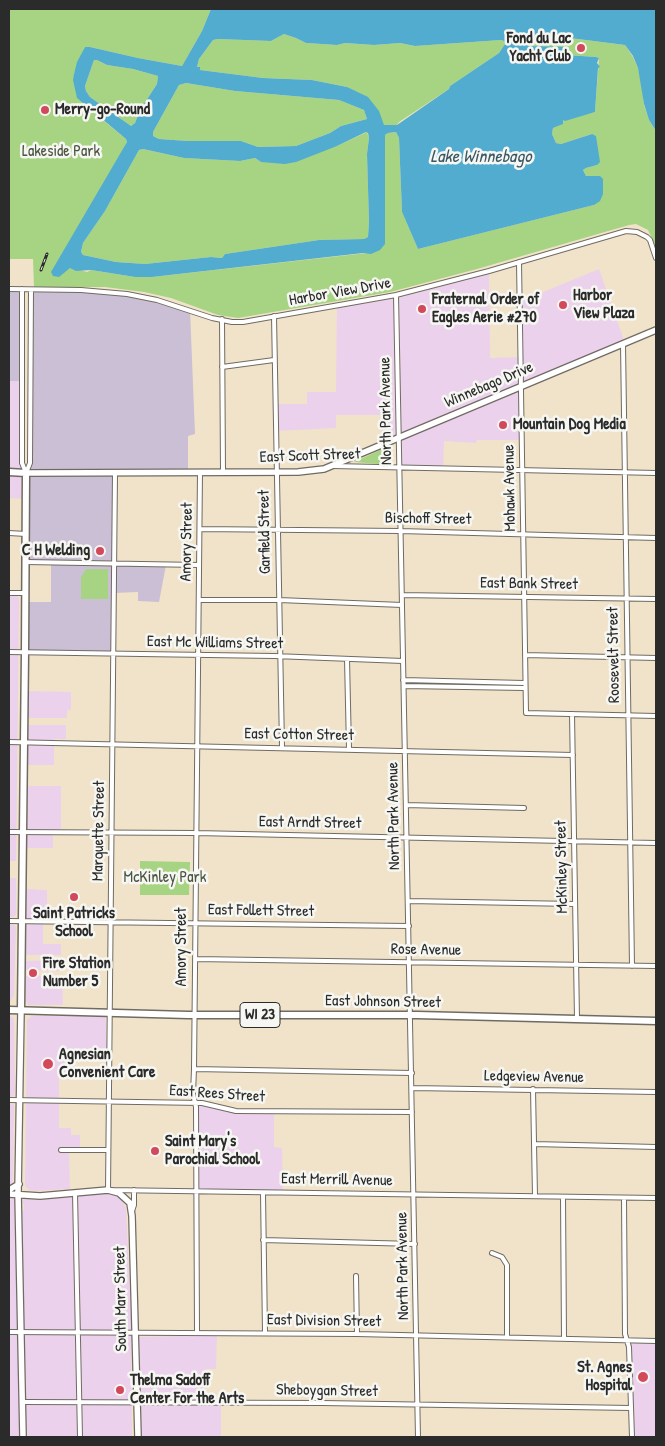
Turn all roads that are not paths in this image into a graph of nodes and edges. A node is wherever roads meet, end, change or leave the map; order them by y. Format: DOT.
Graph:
graph roads {
  1 [pos="656,258"];
  2 [pos="519,262"];
  3 [pos="9,289"];
  4 [pos="22,289"];
  5 [pos="31,290"];
  6 [pos="396,295"];
  7 [pos="274,316"];
  8 [pos="222,319"];
  9 [pos="656,330"];
  10 [pos="623,344"];
  11 [pos="274,360"];
  12 [pos="222,367"];
  13 [pos="522,386"];
  14 [pos="399,437"];
  15 [pos="333,466"];
  16 [pos="399,468"];
  17 [pos="522,470"];
  18 [pos="223,471"];
  19 [pos="9,472"];
  20 [pos="200,472"];
  21 [pos="276,472"];
  22 [pos="26,473"];
  23 [pos="115,473"];
  24 [pos="625,473"];
  25 [pos="656,473"];
  26 [pos="277,529"];
  27 [pos="200,530"];
  28 [pos="400,531"];
  29 [pos="9,533"];
  30 [pos="26,534"];
  31 [pos="523,534"];
  32 [pos="626,537"];
  33 [pos="656,538"];
  34 [pos="26,562"];
  35 [pos="114,564"];
  36 [pos="199,565"];
  37 [pos="9,593"];
  38 [pos="25,594"];
  39 [pos="402,595"];
  40 [pos="524,596"];
  41 [pos="626,598"];
  42 [pos="656,599"];
  43 [pos="199,600"];
  44 [pos="279,600"];
  45 [pos="402,605"];
  46 [pos="9,652"];
  47 [pos="25,652"];
  48 [pos="113,654"];
  49 [pos="198,655"];
  50 [pos="525,655"];
  51 [pos="280,657"];
  52 [pos="627,657"];
  53 [pos="656,658"];
  54 [pos="347,659"];
  55 [pos="403,661"];
  56 [pos="403,680"];
  57 [pos="524,685"];
  58 [pos="404,686"];
  59 [pos="572,714"];
  60 [pos="628,715"];
  61 [pos="656,716"];
  62 [pos="9,742"];
  63 [pos="24,742"];
  64 [pos="113,744"];
  65 [pos="197,746"];
  66 [pos="282,747"];
  67 [pos="349,749"];
  68 [pos="405,750"];
  69 [pos="573,755"];
  70 [pos="406,805"];
  71 [pos="524,808"];
  72 [pos="9,832"];
  73 [pos="23,832"];
  74 [pos="111,832"];
  75 [pos="196,833"];
  76 [pos="407,838"];
  77 [pos="574,842"];
  78 [pos="630,843"];
  79 [pos="656,843"];
  80 [pos="408,901"];
  81 [pos="575,904"];
  82 [pos="9,921"];
  83 [pos="22,921"];
  84 [pos="110,921"];
  85 [pos="194,923"];
  86 [pos="409,926"];
  87 [pos="195,959"];
  88 [pos="410,962"];
  89 [pos="576,966"];
  90 [pos="632,966"];
  91 [pos="656,966"];
  92 [pos="9,1010"];
  93 [pos="21,1010"];
  94 [pos="110,1014"];
  95 [pos="194,1015"];
  96 [pos="411,1016"];
  97 [pos="577,1019"];
  98 [pos="656,1021"];
  99 [pos="194,1069"];
  100 [pos="412,1073"];
  101 [pos="412,1088"];
  102 [pos="534,1089"];
  103 [pos="656,1092"];
  104 [pos="9,1100"];
  105 [pos="20,1100"];
  106 [pos="109,1102"];
  107 [pos="195,1103"];
  108 [pos="412,1112"];
  109 [pos="534,1144"];
  110 [pos="656,1147"];
  111 [pos="61,1150"];
  112 [pos="108,1150"];
  113 [pos="18,1183"];
  114 [pos="9,1190"];
  115 [pos="108,1190"];
  116 [pos="134,1190"];
  117 [pos="196,1192"];
  118 [pos="263,1192"];
  119 [pos="75,1193"];
  120 [pos="9,1194"];
  121 [pos="414,1194"];
  122 [pos="19,1196"];
  123 [pos="34,1196"];
  124 [pos="535,1196"];
  125 [pos="563,1197"];
  126 [pos="624,1198"];
  127 [pos="656,1198"];
  128 [pos="132,1211"];
  129 [pos="263,1240"];
  130 [pos="415,1244"];
  131 [pos="492,1253"];
  132 [pos="356,1276"];
  133 [pos="9,1332"];
  134 [pos="22,1332"];
  135 [pos="79,1332"];
  136 [pos="135,1332"];
  137 [pos="197,1332"];
  138 [pos="265,1333"];
  139 [pos="357,1334"];
  140 [pos="416,1336"];
  141 [pos="507,1337"];
  142 [pos="564,1338"];
  143 [pos="626,1340"];
  144 [pos="656,1341"];
  145 [pos="23,1402"];
  146 [pos="79,1402"];
  147 [pos="136,1402"];
  148 [pos="417,1405"];
  149 [pos="631,1408"];
  150 [pos="24,1437"];
  151 [pos="80,1437"];
  152 [pos="138,1437"];
  153 [pos="418,1437"];
  154 [pos="632,1437"];
  1 -- 2 [label="street, Harbor View Drive"];
  2 -- 6 [label="street, Harbor View Drive"];
  2 -- 13 [label="street, Mohawk Avenue"];
  3 -- 4 [label="street, Harbor View Drive"];
  4 -- 5 [label="street, Harbor View Drive"];
  4 -- 22 [label="street"];
  5 -- 8 [label="street, Harbor View Drive"];
  5 -- 22 [label="street"];
  6 -- 7 [label="street, Harbor View Drive"];
  6 -- 14 [label="street, North Park Avenue"];
  7 -- 8 [label="street, Harbor View Drive"];
  7 -- 11 [label="street, Garfield Street"];
  8 -- 12 [label="street"];
  9 -- 10 [label="main road, Winnebago Drive"];
  10 -- 13 [label="main road, Winnebago Drive"];
  10 -- 24 [label="street, Roosevelt Street"];
  11 -- 12 [label="street"];
  11 -- 21 [label="street, Garfield Street"];
  12 -- 18 [label="street"];
  13 -- 14 [label="main road, Winnebago Drive"];
  13 -- 17 [label="street, Mohawk Avenue"];
  14 -- 15 [label="main road, Winnebago Drive"];
  14 -- 16 [label="street, North Park Avenue"];
  15 -- 16 [label="street, East Scott Street"];
  15 -- 21 [label="main road, East Scott Street"];
  16 -- 17 [label="street, East Scott Street"];
  16 -- 28 [label="street, North Park Avenue"];
  17 -- 24 [label="street, East Scott Street"];
  17 -- 31 [label="street, Mohawk Avenue"];
  18 -- 20 [label="main road, East Scott Street"];
  18 -- 21 [label="main road, East Scott Street"];
  19 -- 22 [label="main road"];
  20 -- 23 [label="main road, East Scott Street"];
  20 -- 27 [label="street, Amory Street"];
  21 -- 26 [label="street, Garfield Street"];
  22 -- 23 [label="main road, East Scott Street"];
  22 -- 30 [label="main road"];
  23 -- 35 [label="street, Marquette Street"];
  24 -- 25 [label="street, East Scott Street"];
  24 -- 32 [label="street, Roosevelt Street"];
  26 -- 27 [label="street, Bischoff Street"];
  26 -- 28 [label="street, Bischoff Street"];
  26 -- 44 [label="street, Garfield Street"];
  27 -- 36 [label="street, Amory Street"];
  28 -- 31 [label="street, Bischoff Street"];
  28 -- 39 [label="street, North Park Avenue"];
  29 -- 30 [label="street"];
  30 -- 34 [label="main road"];
  31 -- 32 [label="street, Bischoff Street"];
  31 -- 40 [label="street, Mohawk Avenue"];
  32 -- 33 [label="street, Bischoff Street"];
  32 -- 41 [label="street, Roosevelt Street"];
  34 -- 35 [label="street"];
  34 -- 38 [label="main road"];
  35 -- 36 [label="street"];
  35 -- 48 [label="street, Marquette Street"];
  36 -- 43 [label="street, Amory Street"];
  37 -- 38 [label="street"];
  38 -- 47 [label="main road"];
  39 -- 40 [label="street, East Bank Street"];
  39 -- 45 [label="street, North Park Avenue"];
  40 -- 41 [label="street, East Bank Street"];
  40 -- 50 [label="street, Mohawk Avenue"];
  41 -- 42 [label="street, East Bank Street"];
  41 -- 52 [label="street, Roosevelt Street"];
  43 -- 44 [label="street"];
  43 -- 49 [label="street, Amory Street"];
  44 -- 45 [label="street"];
  44 -- 51 [label="street, Garfield Street"];
  45 -- 55 [label="street, North Park Avenue"];
  46 -- 47 [label="street, East Mc Williams Street"];
  47 -- 48 [label="street, East Mc Williams Street"];
  47 -- 63 [label="main road"];
  48 -- 49 [label="street, East Mc Williams Street"];
  48 -- 64 [label="street, Marquette Street"];
  49 -- 51 [label="street, East Mc Williams Street"];
  49 -- 65 [label="street, Amory Street"];
  50 -- 52 [label="street"];
  50 -- 57 [label="street, Mohawk Avenue"];
  51 -- 54 [label="street, East Mc Williams Street"];
  51 -- 66 [label="street, Garfield Street"];
  52 -- 53 [label="street"];
  52 -- 60 [label="street, Roosevelt Street"];
  54 -- 55 [label="street, East Mc Williams Street"];
  54 -- 67 [label="street"];
  55 -- 56 [label="street, North Park Avenue"];
  56 -- 57 [label="street"];
  56 -- 58 [label="street, North Park Avenue"];
  57 -- 58 [label="street"];
  57 -- 59 [label="street, Mohawk Avenue"];
  58 -- 68 [label="street, North Park Avenue"];
  59 -- 60 [label="street"];
  59 -- 69 [label="street, McKinley Street"];
  60 -- 61 [label="street"];
  60 -- 78 [label="street, Roosevelt Street"];
  62 -- 63 [label="street, East Cotton Street"];
  63 -- 64 [label="street, East Cotton Street"];
  63 -- 73 [label="main road"];
  64 -- 65 [label="street, East Cotton Street"];
  64 -- 74 [label="street, Marquette Street"];
  65 -- 66 [label="street, East Cotton Street"];
  65 -- 75 [label="street, Amory Street"];
  66 -- 67 [label="street, East Cotton Street"];
  67 -- 68 [label="street, East Cotton Street"];
  68 -- 69 [label="street, East Cotton Street"];
  68 -- 70 [label="street, North Park Avenue"];
  69 -- 77 [label="street, McKinley Street"];
  70 -- 71 [label="street"];
  70 -- 76 [label="street, North Park Avenue"];
  72 -- 73 [label="street, East Arndt Street"];
  73 -- 74 [label="street, East Arndt Street"];
  73 -- 83 [label="main road"];
  74 -- 75 [label="street, East Arndt Street"];
  74 -- 84 [label="street, Marquette Street"];
  75 -- 76 [label="street, East Arndt Street"];
  75 -- 85 [label="street, Amory Street"];
  76 -- 77 [label="street, East Arndt Street"];
  76 -- 80 [label="street, North Park Avenue"];
  77 -- 78 [label="street, East Arndt Street"];
  77 -- 81 [label="street, McKinley Street"];
  78 -- 79 [label="street, East Arndt Street"];
  78 -- 90 [label="street, Roosevelt Street"];
  80 -- 81 [label="street"];
  80 -- 86 [label="street, North Park Avenue"];
  81 -- 89 [label="street, McKinley Street"];
  82 -- 83 [label="street, East Follett Street"];
  83 -- 84 [label="street, East Follett Street"];
  83 -- 93 [label="main road"];
  84 -- 85 [label="street, East Follett Street"];
  84 -- 94 [label="street, Marquette Street"];
  85 -- 86 [label="street, East Follett Street"];
  85 -- 87 [label="street, Amory Street"];
  86 -- 88 [label="street, North Park Avenue"];
  87 -- 88 [label="street, Rose Avenue"];
  87 -- 95 [label="street, Amory Street"];
  88 -- 89 [label="street, Rose Avenue"];
  88 -- 96 [label="street, North Park Avenue"];
  89 -- 90 [label="street, Rose Avenue"];
  89 -- 97 [label="street, McKinley Street"];
  90 -- 91 [label="street, Rose Avenue"];
  92 -- 93 [label="main road"];
  93 -- 94 [label="main road, WI 23"];
  93 -- 105 [label="main road"];
  94 -- 95 [label="main road, East Johnson Street / WI 23"];
  94 -- 106 [label="street, Marquette Street"];
  95 -- 96 [label="main road, East Johnson Street / WI 23"];
  95 -- 99 [label="street, Amory Street"];
  96 -- 97 [label="main road, East Johnson Street / WI 23"];
  96 -- 100 [label="street, North Park Avenue"];
  97 -- 98 [label="main road, East Johnson Street / WI 23"];
  99 -- 100 [label="street"];
  99 -- 107 [label="street, Amory Street"];
  100 -- 101 [label="street, North Park Avenue"];
  101 -- 102 [label="street, Ledgeview Avenue"];
  101 -- 108 [label="street, North Park Avenue"];
  102 -- 103 [label="street, Ledgeview Avenue"];
  102 -- 109 [label="street"];
  104 -- 105 [label="street, East Rees Street"];
  105 -- 106 [label="street, East Rees Street"];
  105 -- 113 [label="main road"];
  106 -- 107 [label="street, East Rees Street"];
  106 -- 112 [label="street, Marquette Street"];
  107 -- 108 [label="street, East Rees Street"];
  107 -- 117 [label="street, Amory Street"];
  108 -- 121 [label="street, North Park Avenue"];
  109 -- 110 [label="street"];
  109 -- 124 [label="street"];
  111 -- 112 [label="street"];
  112 -- 115 [label="street, Marquette Street"];
  113 -- 114 [label="main road"];
  113 -- 122 [label="main road"];
  113 -- 123 [label="main road"];
  115 -- 116 [label="street, East Merrill Avenue"];
  115 -- 119 [label="main road, East Merrill Avenue"];
  115 -- 128 [label="main road"];
  116 -- 117 [label="street, East Merrill Avenue"];
  116 -- 128 [label="street, South Marr Street"];
  117 -- 118 [label="street, East Merrill Avenue"];
  117 -- 137 [label="street, Amory Street"];
  118 -- 121 [label="street, East Merrill Avenue"];
  118 -- 129 [label="street"];
  119 -- 123 [label="main road, East Merrill Avenue"];
  119 -- 135 [label="street"];
  120 -- 122 [label="main road, East Merrill Avenue"];
  121 -- 124 [label="street, East Merrill Avenue"];
  121 -- 130 [label="street, North Park Avenue"];
  122 -- 123 [label="main road, East Merrill Avenue"];
  122 -- 134 [label="main road"];
  124 -- 125 [label="street, East Merrill Avenue"];
  125 -- 126 [label="street, East Merrill Avenue"];
  125 -- 142 [label="street"];
  126 -- 127 [label="street, East Merrill Avenue"];
  126 -- 143 [label="street"];
  128 -- 136 [label="main road, South Marr Street"];
  129 -- 130 [label="street"];
  129 -- 138 [label="street"];
  130 -- 140 [label="street, North Park Avenue"];
  131 -- 141 [label="street"];
  132 -- 139 [label="street"];
  133 -- 134 [label="street, East Division Street"];
  134 -- 135 [label="street, East Division Street"];
  134 -- 145 [label="main road"];
  135 -- 136 [label="street, East Division Street"];
  135 -- 146 [label="street"];
  136 -- 137 [label="street, East Division Street"];
  136 -- 147 [label="main road, South Marr Street"];
  137 -- 138 [label="street, East Division Street"];
  138 -- 139 [label="street, East Division Street"];
  139 -- 140 [label="street, East Division Street"];
  140 -- 141 [label="street, East Division Street"];
  140 -- 148 [label="street, North Park Avenue"];
  141 -- 142 [label="street, East Division Street"];
  142 -- 143 [label="street, East Division Street"];
  143 -- 144 [label="street, East Division Street"];
  143 -- 149 [label="street"];
  145 -- 146 [label="street, Sheboygan Street"];
  145 -- 150 [label="main road"];
  146 -- 147 [label="street, Sheboygan Street"];
  146 -- 151 [label="street"];
  147 -- 148 [label="street, Sheboygan Street"];
  147 -- 152 [label="main road, South Marr Street"];
  148 -- 149 [label="street, Sheboygan Street"];
  148 -- 153 [label="street, North Park Avenue"];
  149 -- 154 [label="street"];
}
